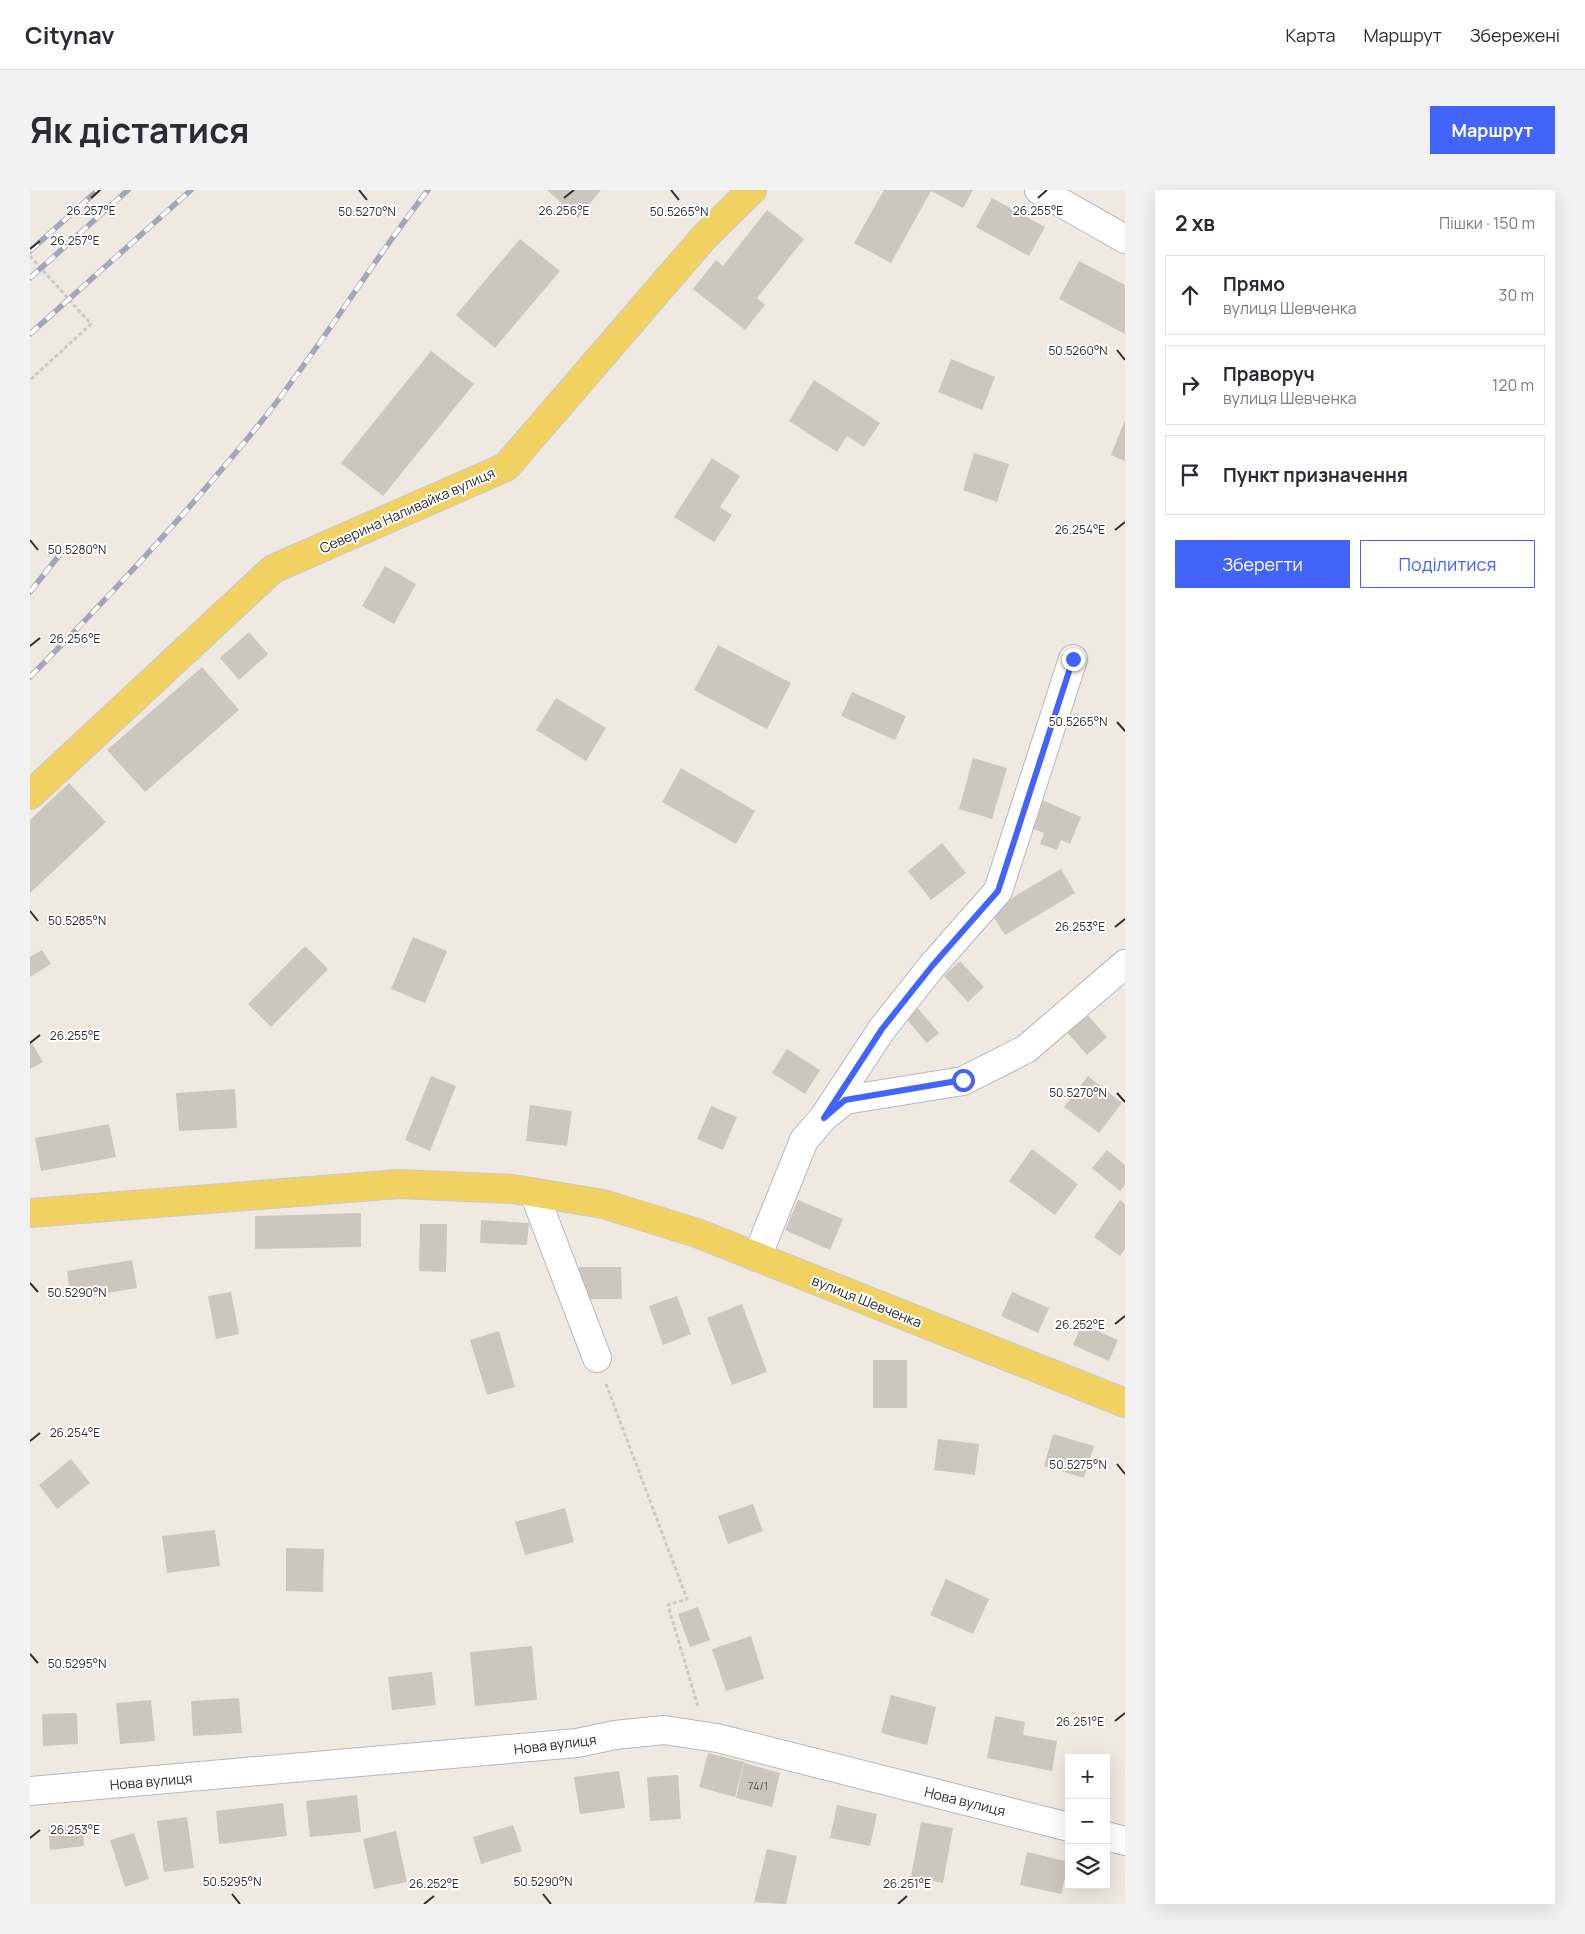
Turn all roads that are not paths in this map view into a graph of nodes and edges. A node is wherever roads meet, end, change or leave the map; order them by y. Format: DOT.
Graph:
graph roads {
  1 [pos="752,190"];
  2 [pos="1039,190"];
  3 [pos="1125,239"];
  4 [pos="1073,659"];
  5 [pos="30,795"];
  6 [pos="1125,964"];
  7 [pos="824,1118"];
  8 [pos="534,1193"];
  9 [pos="30,1213"];
  10 [pos="757,1257"];
  11 [pos="597,1358"];
  12 [pos="1124,1400"];
  13 [pos="30,1791"];
  14 [pos="1065,1826"];
  15 [pos="1110,1837"];
  16 [pos="1125,1841"];
  1 -- 5 [label="main road, Северина Наливайка вулиця"];
  2 -- 3 [label="street"];
  4 -- 7 [label="street"];
  6 -- 7 [label="street"];
  7 -- 10 [label="street"];
  8 -- 9 [label="main road, вулиця Шевченка"];
  8 -- 10 [label="main road, вулиця Шевченка"];
  8 -- 11 [label="street"];
  10 -- 12 [label="main road, вулиця Шевченка"];
  13 -- 14 [label="street, Нова вулиця"];
  15 -- 16 [label="street"];
}
